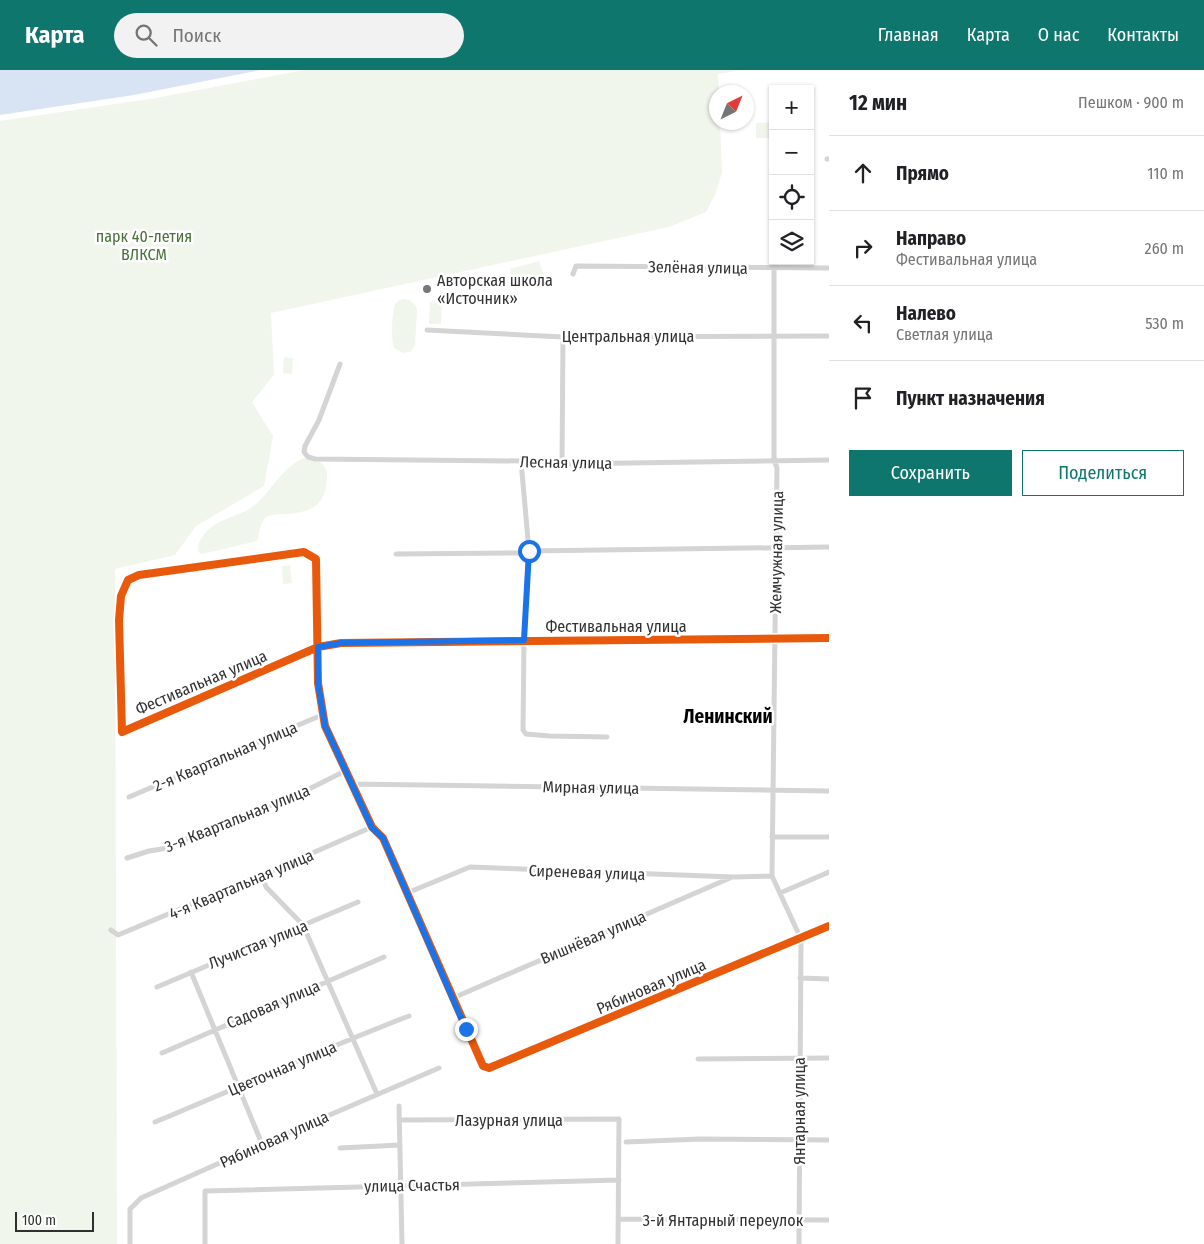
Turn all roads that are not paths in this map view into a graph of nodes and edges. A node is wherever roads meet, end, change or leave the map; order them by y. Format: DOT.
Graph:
graph roads {
  1 [pos="774,266"];
  2 [pos="829,268"];
  3 [pos="574,274"];
  4 [pos="427,330"];
  5 [pos="774,335"];
  6 [pos="563,336"];
  7 [pos="829,336"];
  8 [pos="340,364"];
  9 [pos="774,460"];
  10 [pos="829,460"];
  11 [pos="521,461"];
  12 [pos="562,464"];
  13 [pos="829,547"];
  14 [pos="776,548"];
  15 [pos="529,551"];
  16 [pos="396,554"];
  17 [pos="829,638"];
  18 [pos="776,639"];
  19 [pos="524,640"];
  20 [pos="318,647"];
  21 [pos="322,715"];
  22 [pos="607,737"];
  23 [pos="345,771"];
  24 [pos="352,784"];
  25 [pos="774,789"];
  26 [pos="829,791"];
  27 [pos="129,797"];
  28 [pos="372,828"];
  29 [pos="772,837"];
  30 [pos="829,837"];
  31 [pos="127,858"];
  32 [pos="829,872"];
  33 [pos="262,876"];
  34 [pos="772,876"];
  35 [pos="733,877"];
  36 [pos="408,893"];
  37 [pos="780,893"];
  38 [pos="358,902"];
  39 [pos="303,925"];
  40 [pos="829,926"];
  41 [pos="111,930"];
  42 [pos="801,939"];
  43 [pos="384,957"];
  44 [pos="191,972"];
  45 [pos="800,978"];
  46 [pos="829,979"];
  47 [pos="328,980"];
  48 [pos="157,987"];
  49 [pos="453,998"];
  50 [pos="409,1016"];
  51 [pos="213,1029"];
  52 [pos="352,1038"];
  53 [pos="162,1052"];
  54 [pos="800,1057"];
  55 [pos="829,1058"];
  56 [pos="698,1060"];
  57 [pos="439,1068"];
  58 [pos="238,1088"];
  59 [pos="377,1094"];
  60 [pos="399,1106"];
  61 [pos="399,1120"];
  62 [pos="155,1122"];
  63 [pos="799,1140"];
  64 [pos="829,1140"];
  65 [pos="626,1142"];
  66 [pos="262,1144"];
  67 [pos="400,1145"];
  68 [pos="340,1148"];
  69 [pos="619,1180"];
  70 [pos="401,1186"];
  71 [pos="618,1220"];
  72 [pos="798,1220"];
  73 [pos="829,1220"];
  74 [pos="130,1244"];
  75 [pos="205,1244"];
  76 [pos="402,1244"];
  77 [pos="618,1244"];
  78 [pos="799,1244"];
  1 -- 2 [label="street, Зелёная улица"];
  1 -- 3 [label="street, Зелёная улица"];
  1 -- 5 [label="street, Жемчужная улица"];
  4 -- 6 [label="street, Центральная улица"];
  5 -- 6 [label="street, Центральная улица"];
  5 -- 7 [label="street, Центральная улица"];
  5 -- 9 [label="street, Жемчужная улица"];
  6 -- 12 [label="street"];
  8 -- 11 [label="street, Лесная улица"];
  9 -- 10 [label="street, Лесная улица"];
  9 -- 12 [label="street, Лесная улица"];
  9 -- 14 [label="street, Жемчужная улица"];
  11 -- 12 [label="street, Лесная улица"];
  11 -- 15 [label="street"];
  13 -- 14 [label="street"];
  14 -- 15 [label="street"];
  14 -- 18 [label="street, Жемчужная улица"];
  15 -- 16 [label="street"];
  15 -- 19 [label="street"];
  17 -- 18 [label="street, Фестивальная улица"];
  18 -- 19 [label="street, Фестивальная улица"];
  18 -- 25 [label="street, Жемчужная улица"];
  19 -- 20 [label="street, Фестивальная улица"];
  19 -- 22 [label="street"];
  20 -- 20 [label="street, Фестивальная улица"];
  20 -- 21 [label="street"];
  21 -- 23 [label="street"];
  21 -- 27 [label="street, 2-я Квартальная улица"];
  23 -- 24 [label="street"];
  23 -- 31 [label="street, 3-я Квартальная улица"];
  24 -- 25 [label="street, Мирная улица"];
  24 -- 28 [label="street"];
  25 -- 26 [label="street, Мирная улица"];
  25 -- 29 [label="street, Жемчужная улица"];
  28 -- 33 [label="street, 4-я Квартальная улица"];
  28 -- 36 [label="street"];
  29 -- 30 [label="street"];
  29 -- 34 [label="street, Жемчужная улица"];
  32 -- 37 [label="street"];
  33 -- 39 [label="street"];
  33 -- 41 [label="street, 4-я Квартальная улица"];
  34 -- 35 [label="street, Сиреневая улица"];
  34 -- 37 [label="street"];
  35 -- 36 [label="street, Сиреневая улица"];
  35 -- 49 [label="street, Вишнёвая улица"];
  36 -- 49 [label="street"];
  37 -- 42 [label="street"];
  38 -- 39 [label="street, Лучистая улица"];
  39 -- 44 [label="street, Лучистая улица"];
  39 -- 47 [label="street"];
  40 -- 42 [label="street, Рябиновая улица"];
  42 -- 45 [label="street, Янтарная улица"];
  42 -- 49 [label="street, Рябиновая улица"];
  43 -- 47 [label="street, Садовая улица"];
  44 -- 48 [label="street, Лучистая улица"];
  44 -- 51 [label="street"];
  45 -- 46 [label="street"];
  45 -- 54 [label="street, Янтарная улица"];
  47 -- 51 [label="street, Садовая улица"];
  47 -- 52 [label="street"];
  50 -- 52 [label="street, Цветочная улица"];
  51 -- 53 [label="street, Садовая улица"];
  51 -- 58 [label="street"];
  52 -- 58 [label="street, Цветочная улица"];
  52 -- 59 [label="street"];
  54 -- 55 [label="street"];
  54 -- 56 [label="street"];
  54 -- 63 [label="street, Янтарная улица"];
  57 -- 59 [label="street, Рябиновая улица"];
  58 -- 62 [label="street, Цветочная улица"];
  58 -- 66 [label="street"];
  59 -- 66 [label="street, Рябиновая улица"];
  60 -- 61 [label="street"];
  61 -- 67 [label="street"];
  61 -- 69 [label="street, Лазурная улица"];
  63 -- 64 [label="street"];
  63 -- 65 [label="street"];
  63 -- 72 [label="street, Янтарная улица"];
  66 -- 74 [label="street, Рябиновая улица"];
  67 -- 68 [label="street"];
  67 -- 70 [label="street"];
  69 -- 70 [label="street, улица Счастья"];
  69 -- 71 [label="street"];
  70 -- 75 [label="street, улица Счастья"];
  70 -- 76 [label="street"];
  71 -- 72 [label="street, 3-й Янтарный переулок"];
  71 -- 77 [label="street"];
  72 -- 73 [label="street, 3-й Янтарный переулок"];
  72 -- 78 [label="street, Янтарная улица"];
}
